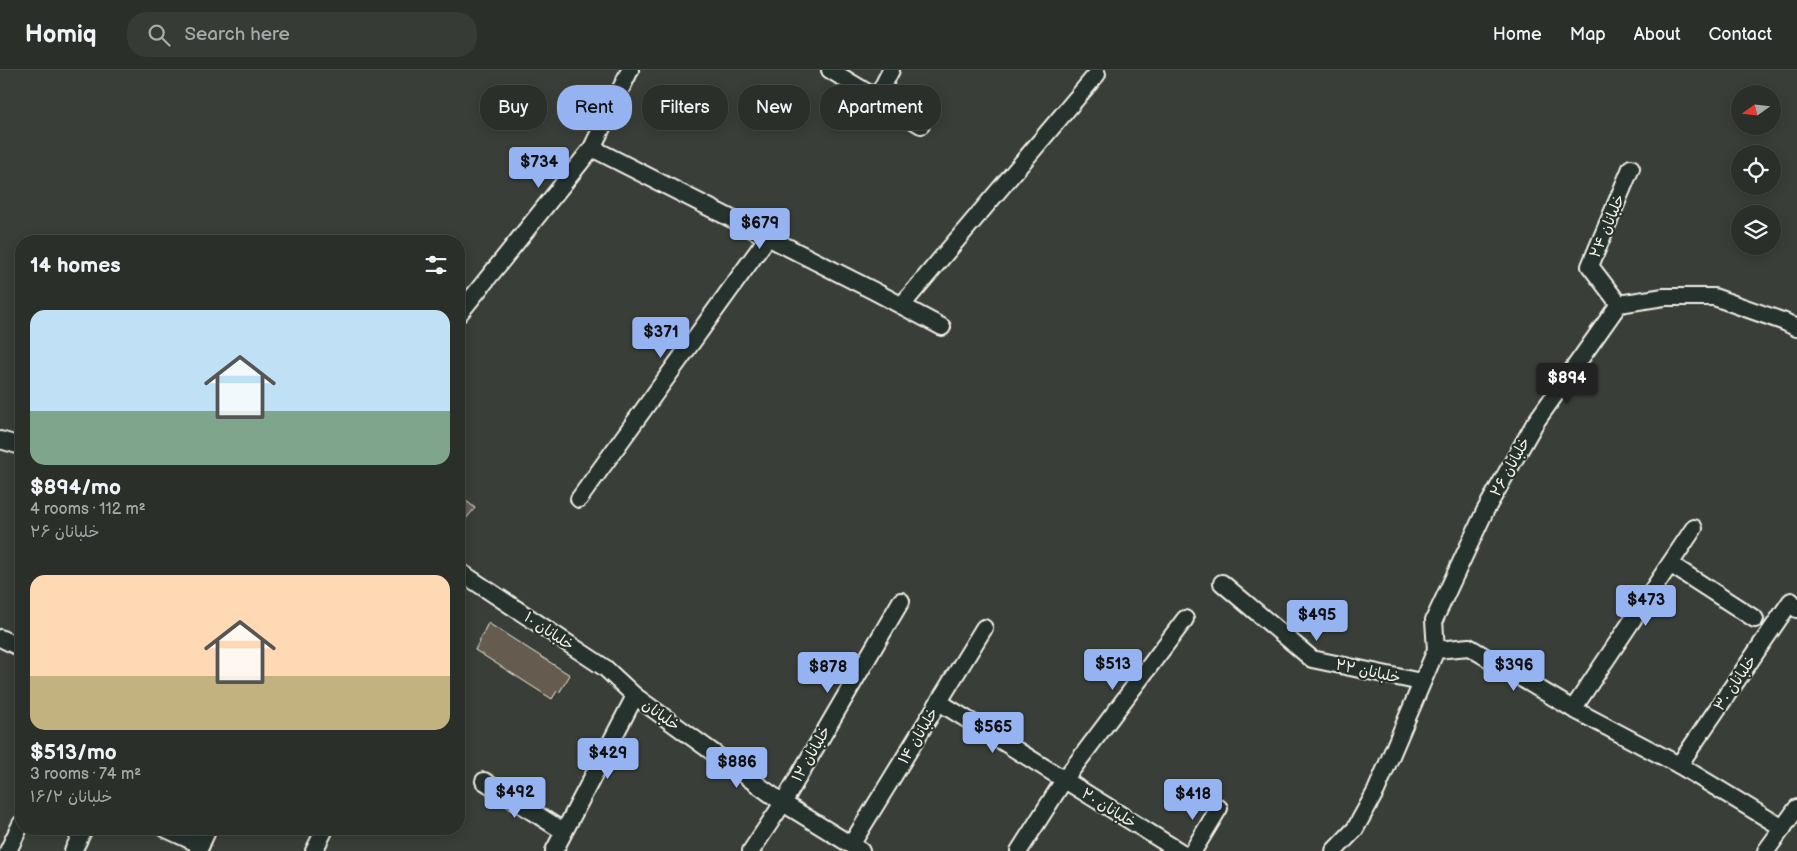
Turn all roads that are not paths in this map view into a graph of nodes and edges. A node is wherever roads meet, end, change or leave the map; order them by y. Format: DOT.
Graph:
graph roads {
  1 [pos="630,70"];
  2 [pos="830,70"];
  3 [pos="891,70"];
  4 [pos="1096,74"];
  5 [pos="855,85"];
  6 [pos="884,85"];
  7 [pos="592,148"];
  8 [pos="1631,168"];
  9 [pos="768,237"];
  10 [pos="1619,304"];
  11 [pos="902,305"];
  12 [pos="465,307"];
  13 [pos="942,327"];
  14 [pos="1797,328"];
  15 [pos="0,440"];
  16 [pos="15,444"];
  17 [pos="579,499"];
  18 [pos="1694,528"];
  19 [pos="1670,564"];
  20 [pos="465,575"];
  21 [pos="1222,583"];
  22 [pos="901,601"];
  23 [pos="1794,605"];
  24 [pos="1185,619"];
  25 [pos="1755,619"];
  26 [pos="984,628"];
  27 [pos="0,638"];
  28 [pos="15,645"];
  29 [pos="1436,650"];
  30 [pos="1421,682"];
  31 [pos="634,696"];
  32 [pos="939,702"];
  33 [pos="1573,709"];
  34 [pos="1679,765"];
  35 [pos="1064,780"];
  36 [pos="484,781"];
  37 [pos="783,803"];
  38 [pos="1219,808"];
  39 [pos="1797,808"];
  40 [pos="1783,828"];
  41 [pos="563,831"];
  42 [pos="16,835"];
  43 [pos="81,835"];
  44 [pos="176,835"];
  45 [pos="205,835"];
  46 [pos="322,835"];
  47 [pos="199,848"];
  48 [pos="856,848"];
  49 [pos="8,851"];
  50 [pos="73,851"];
  51 [pos="314,851"];
  52 [pos="554,851"];
  53 [pos="750,851"];
  54 [pos="1019,851"];
  55 [pos="1179,851"];
  56 [pos="1192,851"];
  57 [pos="1334,851"];
  58 [pos="1766,851"];
  1 -- 7 [label="street"];
  2 -- 5 [label="street"];
  3 -- 6 [label="street"];
  4 -- 11 [label="street"];
  7 -- 9 [label="street"];
  7 -- 12 [label="street"];
  8 -- 10 [label="street, ۲۴ خلبانان"];
  9 -- 11 [label="street"];
  9 -- 17 [label="street"];
  10 -- 14 [label="street"];
  10 -- 29 [label="street, ۲۶ خلبانان"];
  11 -- 13 [label="street"];
  15 -- 16 [label="street"];
  18 -- 19 [label="street"];
  19 -- 25 [label="street"];
  19 -- 33 [label="street"];
  20 -- 31 [label="street, ۱۰ خلبانان"];
  21 -- 30 [label="street, ۲۲ خلبانان"];
  22 -- 37 [label="street, ۱۲ خلبانان"];
  23 -- 34 [label="street, ۳۰ خلبانان"];
  24 -- 35 [label="street"];
  26 -- 32 [label="street, ۱۴ خلبانان"];
  27 -- 28 [label="street"];
  29 -- 30 [label="street"];
  29 -- 33 [label="street"];
  30 -- 57 [label="street"];
  31 -- 37 [label="street, خلبانان"];
  31 -- 41 [label="street"];
  32 -- 35 [label="street, ۲۰ خلبانان"];
  32 -- 48 [label="street, ۱۴ خلبانان"];
  33 -- 34 [label="street"];
  34 -- 40 [label="street"];
  35 -- 54 [label="street"];
  35 -- 55 [label="street, ۲۰ خلبانان"];
  36 -- 41 [label="street"];
  37 -- 48 [label="street, خلبانان"];
  37 -- 53 [label="street, ۱۲ خلبانان"];
  38 -- 56 [label="street"];
  39 -- 40 [label="street"];
  40 -- 58 [label="street"];
  41 -- 52 [label="street"];
  42 -- 49 [label="street"];
  43 -- 50 [label="street"];
  44 -- 47 [label="street"];
  45 -- 47 [label="street"];
  46 -- 51 [label="street"];
}
